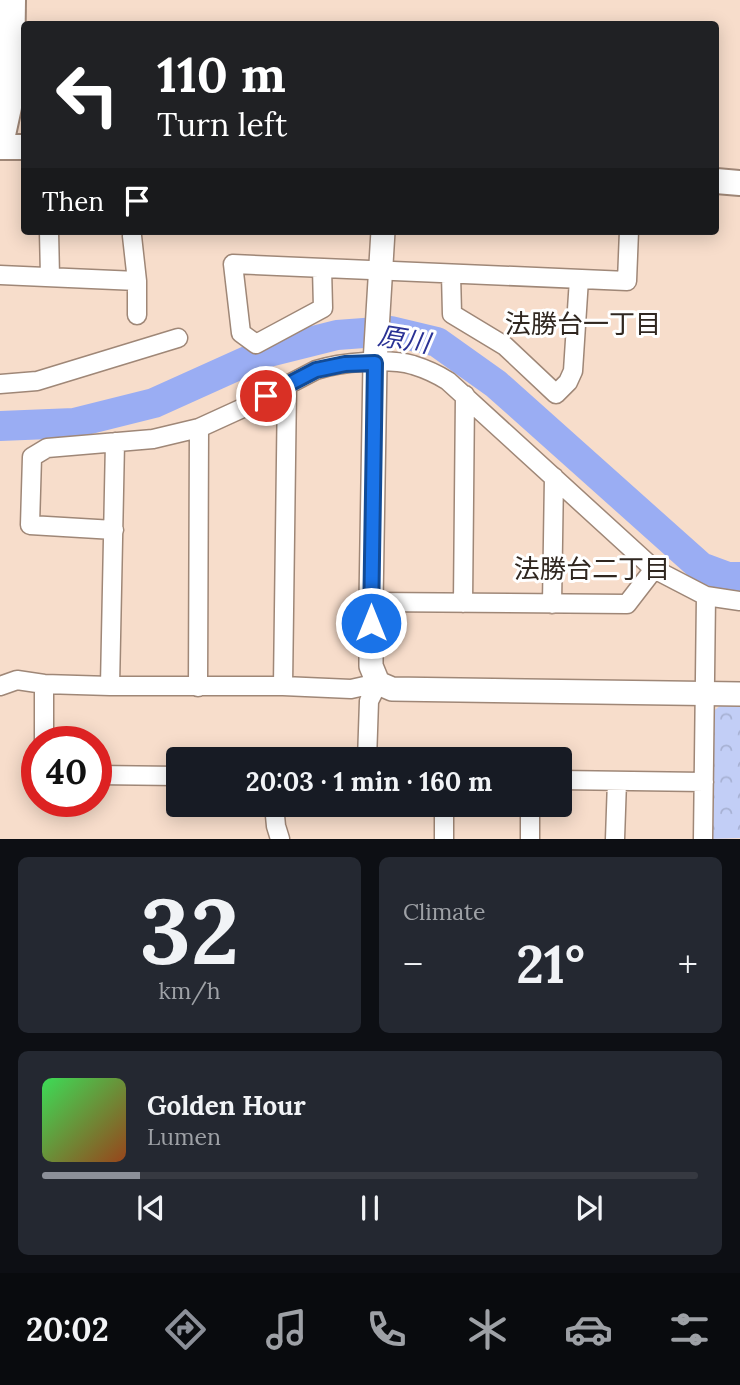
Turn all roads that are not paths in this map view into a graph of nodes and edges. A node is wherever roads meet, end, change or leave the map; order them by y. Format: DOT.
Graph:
graph roads {
  1 [pos="5,0"];
  2 [pos="11,0"];
  3 [pos="0,26"];
  4 [pos="0,139"];
  5 [pos="21,146"];
  6 [pos="0,148"];
  7 [pos="719,181"];
  8 [pos="740,183"];
  9 [pos="49,235"];
  10 [pos="383,235"];
  11 [pos="629,235"];
  12 [pos="132,236"];
  13 [pos="322,268"];
  14 [pos="382,271"];
  15 [pos="451,274"];
  16 [pos="0,275"];
  17 [pos="50,277"];
  18 [pos="579,279"];
  19 [pos="137,281"];
  20 [pos="137,315"];
  21 [pos="178,338"];
  22 [pos="375,354"];
  23 [pos="0,384"];
  24 [pos="287,385"];
  25 [pos="465,395"];
  26 [pos="199,428"];
  27 [pos="116,442"];
  28 [pos="554,477"];
  29 [pos="114,530"];
  30 [pos="654,569"];
  31 [pos="706,596"];
  32 [pos="740,601"];
  33 [pos="370,602"];
  34 [pos="463,603"];
  35 [pos="552,604"];
  36 [pos="378,683"];
  37 [pos="44,684"];
  38 [pos="0,686"];
  39 [pos="110,686"];
  40 [pos="282,686"];
  41 [pos="198,687"];
  42 [pos="705,694"];
  43 [pos="740,694"];
  44 [pos="44,726"];
  45 [pos="367,747"];
  46 [pos="112,775"];
  47 [pos="166,776"];
  48 [pos="572,780"];
  49 [pos="617,781"];
  50 [pos="704,782"];
  51 [pos="275,817"];
  52 [pos="444,817"];
  53 [pos="530,817"];
  54 [pos="281,839"];
  55 [pos="444,839"];
  56 [pos="530,839"];
  57 [pos="615,839"];
  58 [pos="703,839"];
  1 -- 3 [label="street"];
  2 -- 4 [label="main road"];
  5 -- 6 [label="main road"];
  7 -- 8 [label="main road"];
  9 -- 17 [label="street"];
  10 -- 14 [label="street"];
  11 -- 18 [label="street"];
  12 -- 19 [label="street"];
  13 -- 13 [label="street"];
  13 -- 14 [label="street"];
  14 -- 15 [label="street"];
  14 -- 22 [label="street"];
  15 -- 18 [label="street"];
  15 -- 18 [label="street"];
  16 -- 17 [label="street"];
  17 -- 19 [label="street"];
  19 -- 20 [label="street"];
  21 -- 23 [label="street"];
  22 -- 24 [label="street"];
  22 -- 25 [label="street"];
  22 -- 33 [label="street"];
  24 -- 26 [label="street"];
  24 -- 40 [label="street"];
  25 -- 28 [label="street"];
  25 -- 34 [label="street"];
  26 -- 27 [label="street"];
  26 -- 41 [label="street"];
  27 -- 29 [label="street"];
  27 -- 29 [label="street"];
  28 -- 30 [label="street"];
  28 -- 35 [label="street"];
  29 -- 39 [label="street"];
  30 -- 31 [label="street"];
  30 -- 35 [label="street"];
  31 -- 32 [label="street"];
  31 -- 42 [label="street"];
  33 -- 34 [label="street"];
  33 -- 36 [label="street"];
  34 -- 35 [label="street"];
  36 -- 40 [label="street"];
  36 -- 42 [label="street"];
  36 -- 45 [label="street"];
  37 -- 38 [label="street"];
  37 -- 39 [label="street"];
  37 -- 44 [label="street"];
  39 -- 41 [label="street"];
  40 -- 41 [label="street"];
  42 -- 43 [label="street"];
  42 -- 50 [label="street"];
  46 -- 47 [label="street"];
  48 -- 49 [label="street"];
  49 -- 50 [label="street"];
  49 -- 57 [label="street"];
  50 -- 58 [label="street"];
  51 -- 54 [label="street"];
  52 -- 55 [label="street"];
  53 -- 56 [label="street"];
}
